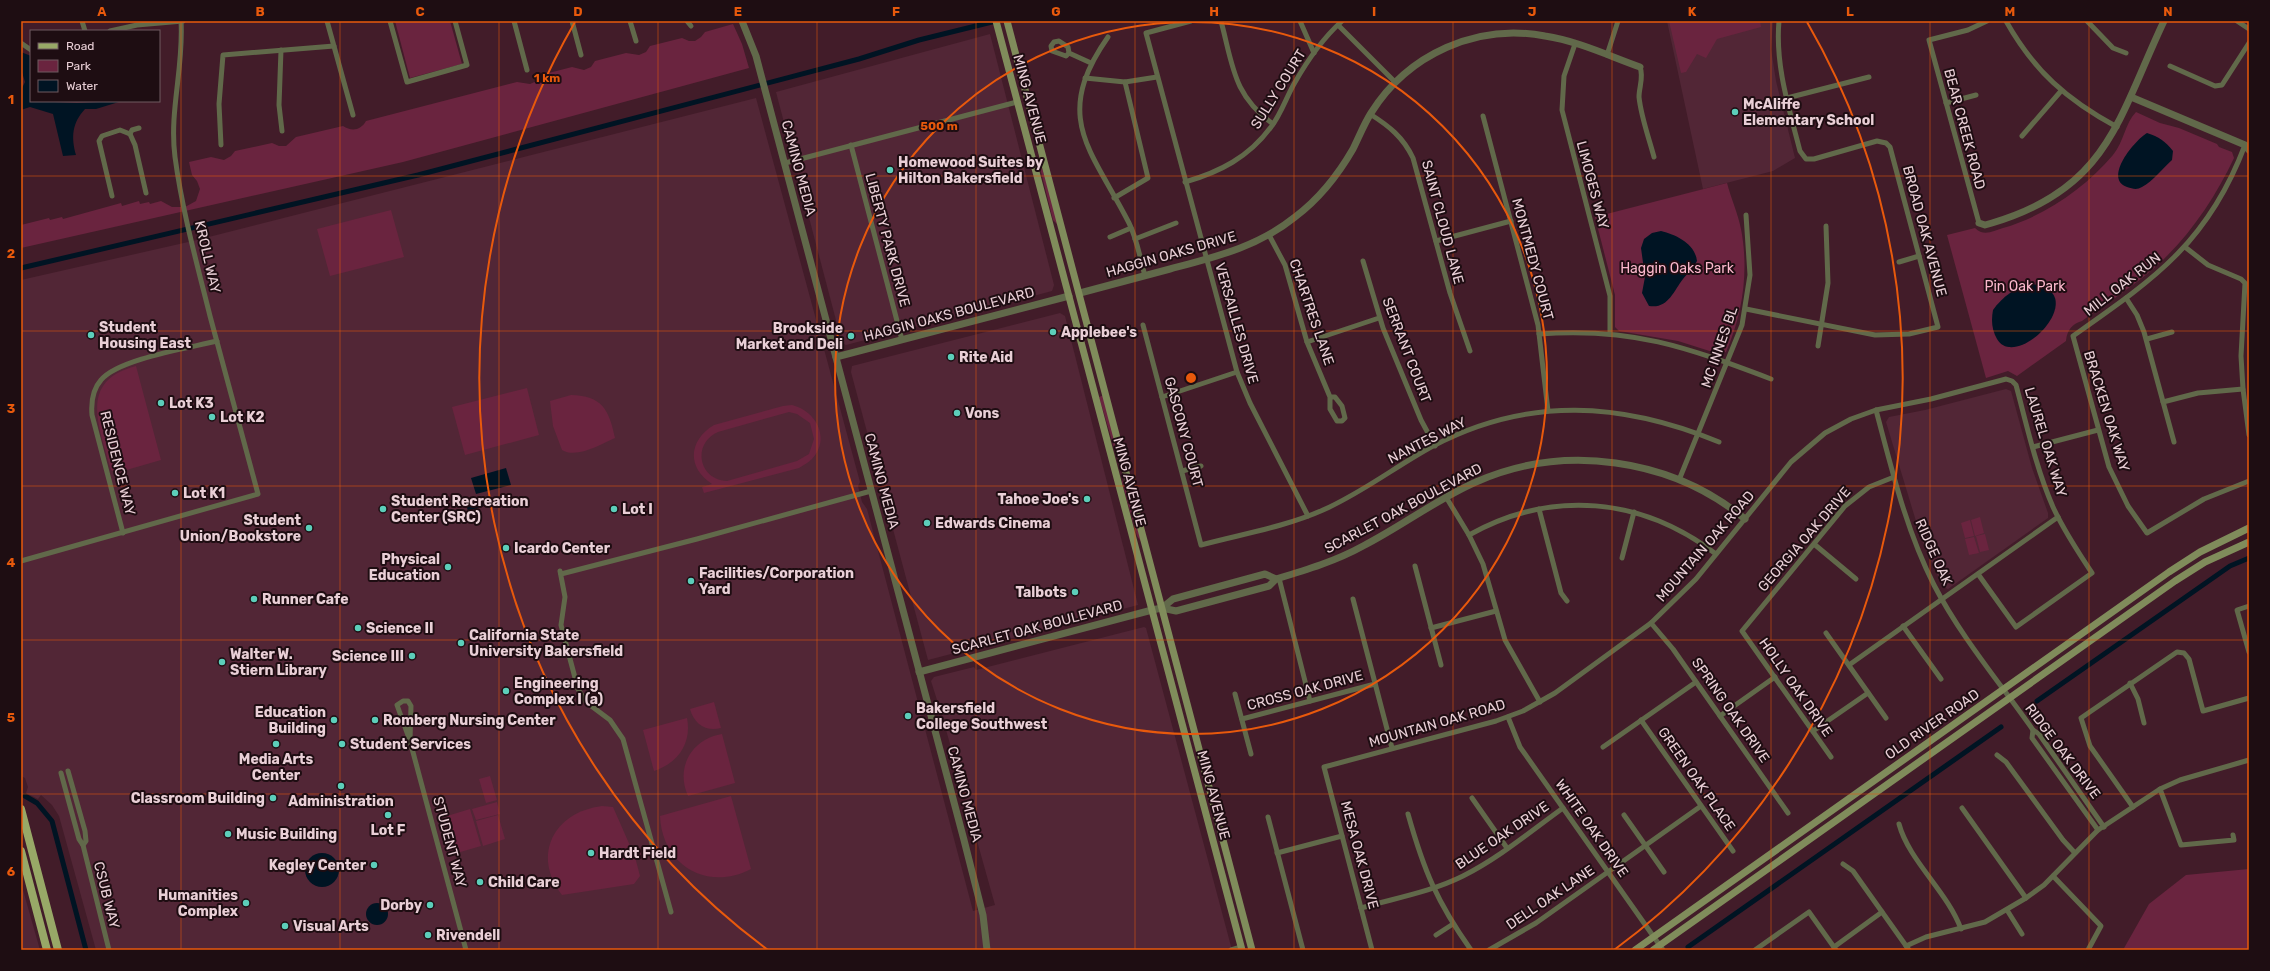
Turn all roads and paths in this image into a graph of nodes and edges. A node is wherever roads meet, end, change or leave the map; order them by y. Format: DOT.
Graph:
graph roads {
  1 [pos="181,21"];
  2 [pos="327,21"];
  3 [pos="390,21"];
  4 [pos="455,21"];
  5 [pos="514,21"];
  6 [pos="572,21"];
  7 [pos="630,21"];
  8 [pos="687,21"];
  9 [pos="742,21"];
  10 [pos="1191,21"];
  11 [pos="1221,21"];
  12 [pos="1300,21"];
  13 [pos="1618,21"];
  14 [pos="1780,21"];
  15 [pos="1986,21"];
  16 [pos="2006,21"];
  17 [pos="2087,21"];
  18 [pos="2164,21"];
  19 [pos="2237,21"];
  20 [pos="1007,22"];
  21 [pos="1340,23"];
  22 [pos="996,24"];
  23 [pos="691,26"];
  24 [pos="2249,29"];
  25 [pos="114,30"];
  26 [pos="1108,37"];
  27 [pos="636,41"];
  28 [pos="21,43"];
  29 [pos="2249,43"];
  30 [pos="1575,44"];
  31 [pos="334,46"];
  32 [pos="30,49"];
  33 [pos="281,50"];
  34 [pos="1069,53"];
  35 [pos="1314,53"];
  36 [pos="2126,53"];
  37 [pos="581,55"];
  38 [pos="1607,55"];
  39 [pos="1091,63"];
  40 [pos="2170,66"];
  41 [pos="1640,67"];
  42 [pos="527,70"];
  43 [pos="1158,77"];
  44 [pos="1869,77"];
  45 [pos="1085,78"];
  46 [pos="1124,82"];
  47 [pos="1395,82"];
  48 [pos="2061,91"];
  49 [pos="1976,95"];
  50 [pos="2131,97"];
  51 [pos="1787,98"];
  52 [pos="1017,102"];
  53 [pos="1946,103"];
  54 [pos="1370,114"];
  55 [pos="353,115"];
  56 [pos="1483,116"];
  57 [pos="1273,124"];
  58 [pos="2117,127"];
  59 [pos="139,128"];
  60 [pos="282,131"];
  61 [pos="130,134"];
  62 [pos="2022,136"];
  63 [pos="1039,140"];
  64 [pos="221,145"];
  65 [pos="851,146"];
  66 [pos="2248,146"];
  67 [pos="1654,157"];
  68 [pos="784,163"];
  69 [pos="1185,182"];
  70 [pos="146,193"];
  71 [pos="112,196"];
  72 [pos="1114,198"];
  73 [pos="1746,215"];
  74 [pos="1511,221"];
  75 [pos="1176,223"];
  76 [pos="1979,223"];
  77 [pos="1826,226"];
  78 [pos="1131,228"];
  79 [pos="1269,235"];
  80 [pos="1110,237"];
  81 [pos="1135,239"];
  82 [pos="1436,241"];
  83 [pos="2186,246"];
  84 [pos="1919,256"];
  85 [pos="1206,260"];
  86 [pos="1363,261"];
  87 [pos="1899,262"];
  88 [pos="1145,276"];
  89 [pos="1080,293"];
  90 [pos="1069,296"];
  91 [pos="2126,298"];
  92 [pos="1746,309"];
  93 [pos="1378,318"];
  94 [pos="1822,324"];
  95 [pos="1143,325"];
  96 [pos="2172,332"];
  97 [pos="1610,333"];
  98 [pos="1540,334"];
  99 [pos="2072,336"];
  100 [pos="2146,339"];
  101 [pos="902,340"];
  102 [pos="217,341"];
  103 [pos="1307,342"];
  104 [pos="1818,346"];
  105 [pos="1470,351"];
  106 [pos="836,358"];
  107 [pos="1728,363"];
  108 [pos="1237,372"];
  109 [pos="1771,379"];
  110 [pos="2012,381"];
  111 [pos="2243,389"];
  112 [pos="1162,397"];
  113 [pos="1330,397"];
  114 [pos="2163,402"];
  115 [pos="1876,410"];
  116 [pos="1548,411"];
  117 [pos="2098,430"];
  118 [pos="1699,434"];
  119 [pos="2249,435"];
  120 [pos="1719,442"];
  121 [pos="2174,442"];
  122 [pos="1435,446"];
  123 [pos="2033,448"];
  124 [pos="1201,466"];
  125 [pos="1182,471"];
  126 [pos="1894,476"];
  127 [pos="1679,480"];
  128 [pos="2249,481"];
  129 [pos="871,491"];
  130 [pos="1446,497"];
  131 [pos="1538,509"];
  132 [pos="1634,512"];
  133 [pos="1308,516"];
  134 [pos="2058,517"];
  135 [pos="1745,519"];
  136 [pos="2249,528"];
  137 [pos="123,533"];
  138 [pos="1469,535"];
  139 [pos="2249,542"];
  140 [pos="1814,544"];
  141 [pos="1201,545"];
  142 [pos="1716,554"];
  143 [pos="1622,558"];
  144 [pos="21,561"];
  145 [pos="1415,566"];
  146 [pos="1978,574"];
  147 [pos="1277,579"];
  148 [pos="1856,579"];
  149 [pos="1353,599"];
  150 [pos="1942,599"];
  151 [pos="1567,601"];
  152 [pos="2249,606"];
  153 [pos="1162,608"];
  154 [pos="1152,610"];
  155 [pos="1496,611"];
  156 [pos="1651,623"];
  157 [pos="1904,626"];
  158 [pos="1431,628"];
  159 [pos="1742,631"];
  160 [pos="1826,633"];
  161 [pos="2249,652"];
  162 [pos="1441,665"];
  163 [pos="1849,665"];
  164 [pos="919,672"];
  165 [pos="1775,677"];
  166 [pos="1941,680"];
  167 [pos="1696,682"];
  168 [pos="1375,684"];
  169 [pos="2130,684"];
  170 [pos="2004,688"];
  171 [pos="1868,692"];
  172 [pos="1235,694"];
  173 [pos="2009,698"];
  174 [pos="2249,698"];
  175 [pos="1310,701"];
  176 [pos="1540,702"];
  177 [pos="1720,716"];
  178 [pos="1508,717"];
  179 [pos="1886,718"];
  180 [pos="1242,719"];
  181 [pos="1641,720"];
  182 [pos="2144,723"];
  183 [pos="2033,730"];
  184 [pos="1813,731"];
  185 [pos="410,741"];
  186 [pos="1603,747"];
  187 [pos="1392,748"];
  188 [pos="1251,754"];
  189 [pos="1997,755"];
  190 [pos="1831,757"];
  191 [pos="2249,760"];
  192 [pos="1324,767"];
  193 [pos="68,771"];
  194 [pos="61,773"];
  195 [pos="2160,789"];
  196 [pos="1472,798"];
  197 [pos="1701,806"];
  198 [pos="2133,807"];
  199 [pos="1564,808"];
  200 [pos="1962,808"];
  201 [pos="21,809"];
  202 [pos="1788,813"];
  203 [pos="1408,814"];
  204 [pos="1624,815"];
  205 [pos="1268,817"];
  206 [pos="1899,824"];
  207 [pos="2104,827"];
  208 [pos="2098,830"];
  209 [pos="2233,835"];
  210 [pos="1342,836"];
  211 [pos="83,846"];
  212 [pos="1646,846"];
  213 [pos="1507,848"];
  214 [pos="21,851"];
  215 [pos="1733,851"];
  216 [pos="1277,853"];
  217 [pos="2075,853"];
  218 [pos="1843,864"];
  219 [pos="1608,872"];
  220 [pos="1664,872"];
  221 [pos="2052,876"];
  222 [pos="1433,888"];
  223 [pos="2026,898"];
  224 [pos="1361,908"];
  225 [pos="2007,910"];
  226 [pos="671,912"];
  227 [pos="1882,912"];
  228 [pos="1453,924"];
  229 [pos="1961,929"];
  230 [pos="2022,934"];
  231 [pos="1436,935"];
  232 [pos="1654,937"];
  233 [pos="1835,948"];
  234 [pos="1907,948"];
  235 [pos="1241,949"];
  236 [pos="1658,949"];
  237 [pos="47,950"];
  238 [pos="58,950"];
  239 [pos="109,950"];
  240 [pos="466,950"];
  241 [pos="987,950"];
  242 [pos="1231,950"];
  243 [pos="1252,950"];
  244 [pos="1303,950"];
  245 [pos="1372,950"];
  246 [pos="1471,950"];
  247 [pos="1489,950"];
  248 [pos="1635,950"];
  249 [pos="1755,950"];
  250 [pos="2088,950"];
  1 -- 25 [label="street"];
  1 -- 102 [label="street, KROLL WAY"];
  2 -- 31 [label="street"];
  3 -- 4 [label="street"];
  5 -- 42 [label="street"];
  6 -- 37 [label="street"];
  7 -- 27 [label="street"];
  8 -- 23 [label="street"];
  9 -- 68 [label="street, CAMINO MEDIA"];
  10 -- 43 [label="street, VERSAILLES DRIVE"];
  11 -- 57 [label="street"];
  12 -- 35 [label="street"];
  13 -- 38 [label="street"];
  14 -- 51 [label="street"];
  15 -- 53 [label="street, BEAR CREEK ROAD"];
  16 -- 48 [label="street"];
  17 -- 36 [label="street"];
  18 -- 50 [label="street"];
  19 -- 24 [label="street"];
  20 -- 63 [label="main road, MING AVENUE"];
  21 -- 35 [label="street, SULLY COURT"];
  21 -- 47 [label="street"];
  22 -- 52 [label="main road, MING AVENUE"];
  26 -- 39 [label="street"];
  28 -- 32 [label="street"];
  29 -- 40 [label="street"];
  30 -- 38 [label="street, HAGGIN OAKS DRIVE"];
  30 -- 47 [label="street, HAGGIN OAKS DRIVE"];
  30 -- 97 [label="street, LIMOGES WAY"];
  31 -- 33 [label="street"];
  31 -- 55 [label="street"];
  33 -- 60 [label="street"];
  33 -- 64 [label="street"];
  34 -- 39 [label="street"];
  35 -- 57 [label="street, SULLY COURT"];
  38 -- 41 [label="street, HAGGIN OAKS DRIVE"];
  39 -- 45 [label="street"];
  41 -- 67 [label="street"];
  43 -- 46 [label="street"];
  43 -- 69 [label="street, VERSAILLES DRIVE"];
  44 -- 51 [label="street"];
  45 -- 46 [label="street"];
  45 -- 72 [label="street"];
  46 -- 72 [label="street"];
  47 -- 54 [label="street, HAGGIN OAKS DRIVE"];
  48 -- 58 [label="street"];
  48 -- 62 [label="street"];
  49 -- 53 [label="street"];
  50 -- 58 [label="street"];
  50 -- 66 [label="street"];
  51 -- 84 [label="street, BROAD OAK AVENUE"];
  52 -- 63 [label="main road"];
  52 -- 65 [label="street"];
  52 -- 90 [label="main road, MING AVENUE"];
  53 -- 76 [label="street, BEAR CREEK ROAD"];
  54 -- 79 [label="street, HAGGIN OAKS DRIVE"];
  54 -- 82 [label="street, SAINT CLOUD LANE"];
  56 -- 74 [label="street, MONTMEDY COURT"];
  57 -- 69 [label="street, SULLY COURT"];
  58 -- 76 [label="street"];
  59 -- 61 [label="street"];
  61 -- 70 [label="street"];
  61 -- 71 [label="street"];
  63 -- 89 [label="main road, MING AVENUE"];
  65 -- 68 [label="street"];
  65 -- 101 [label="street, LIBERTY PARK DRIVE"];
  66 -- 83 [label="street, MILL OAK RUN"];
  68 -- 106 [label="street, CAMINO MEDIA"];
  69 -- 85 [label="street, VERSAILLES DRIVE"];
  72 -- 78 [label="street"];
  73 -- 92 [label="street, MC INNES BL"];
  74 -- 82 [label="street"];
  74 -- 98 [label="street, MONTMEDY COURT"];
  75 -- 81 [label="street"];
  77 -- 94 [label="street"];
  78 -- 80 [label="street"];
  78 -- 81 [label="street"];
  79 -- 85 [label="street, HAGGIN OAKS DRIVE"];
  79 -- 103 [label="street, CHARTRES LANE"];
  81 -- 88 [label="street"];
  82 -- 105 [label="street, SAINT CLOUD LANE"];
  83 -- 91 [label="street, MILL OAK RUN"];
  83 -- 111 [label="street"];
  84 -- 87 [label="street"];
  84 -- 94 [label="street, BROAD OAK AVENUE"];
  85 -- 88 [label="street, HAGGIN OAKS DRIVE"];
  85 -- 108 [label="street, VERSAILLES DRIVE"];
  86 -- 93 [label="street, SERRANT COURT"];
  88 -- 89 [label="street, HAGGIN OAKS DRIVE"];
  89 -- 90 [label="street, HAGGIN OAKS DRIVE"];
  89 -- 153 [label="main road, MING AVENUE"];
  90 -- 101 [label="street, HAGGIN OAKS BOULEVARD"];
  90 -- 154 [label="main road, MING AVENUE"];
  91 -- 99 [label="street, MILL OAK RUN"];
  91 -- 100 [label="street"];
  92 -- 94 [label="street"];
  92 -- 107 [label="street, MC INNES BL"];
  93 -- 103 [label="street"];
  93 -- 122 [label="street, SERRANT COURT"];
  94 -- 104 [label="street"];
  95 -- 112 [label="street, GASCONY COURT"];
  96 -- 100 [label="street"];
  97 -- 98 [label="street"];
  97 -- 107 [label="street"];
  98 -- 116 [label="street, MONTMEDY COURT"];
  99 -- 117 [label="street, BRACKEN OAK WAY"];
  100 -- 114 [label="street"];
  101 -- 106 [label="street, HAGGIN OAKS BOULEVARD"];
  102 -- 137 [label="street, RESIDENCE WAY"];
  102 -- 137 [label="street, KROLL WAY"];
  103 -- 113 [label="street, CHARTRES LANE"];
  106 -- 129 [label="street, CAMINO MEDIA"];
  107 -- 109 [label="street"];
  107 -- 118 [label="street, MC INNES BL"];
  108 -- 112 [label="street"];
  108 -- 133 [label="street, VERSAILLES DRIVE"];
  110 -- 115 [label="street, MOUNTAIN OAK ROAD"];
  110 -- 123 [label="street, LAUREL OAK WAY"];
  111 -- 114 [label="street"];
  111 -- 119 [label="street"];
  112 -- 125 [label="street, GASCONY COURT"];
  113 -- 113 [label="street, CHARTRES LANE"];
  114 -- 121 [label="street"];
  115 -- 126 [label="street, RIDGE OAK"];
  115 -- 135 [label="street, MOUNTAIN OAK ROAD"];
  116 -- 118 [label="street, NANTES WAY"];
  116 -- 122 [label="street, NANTES WAY"];
  117 -- 123 [label="street"];
  117 -- 128 [label="street, BRACKEN OAK WAY"];
  118 -- 120 [label="street, NANTES WAY"];
  118 -- 127 [label="street, MC INNES BL"];
  122 -- 133 [label="street, NANTES WAY"];
  123 -- 134 [label="street, LAUREL OAK WAY"];
  124 -- 125 [label="street"];
  125 -- 141 [label="street, GASCONY COURT"];
  126 -- 140 [label="street, GEORGIA OAK DRIVE"];
  126 -- 150 [label="street, RIDGE OAK"];
  127 -- 130 [label="street, SCARLET OAK BOULEVARD"];
  127 -- 135 [label="street, SCARLET OAK BOULEVARD"];
  129 -- 164 [label="street, CAMINO MEDIA"];
  129 -- 226 [label="street"];
  130 -- 138 [label="street"];
  130 -- 147 [label="street, SCARLET OAK BOULEVARD"];
  131 -- 132 [label="street"];
  131 -- 138 [label="street"];
  131 -- 151 [label="street"];
  132 -- 142 [label="street"];
  132 -- 143 [label="street"];
  133 -- 141 [label="street, NANTES WAY"];
  134 -- 146 [label="street"];
  134 -- 146 [label="street, LAUREL OAK WAY"];
  135 -- 142 [label="street, MOUNTAIN OAK ROAD"];
  136 -- 170 [label="main road, OLD RIVER ROAD"];
  137 -- 144 [label="street"];
  138 -- 155 [label="street"];
  139 -- 173 [label="main road, OLD RIVER ROAD"];
  140 -- 148 [label="street"];
  140 -- 159 [label="street, GEORGIA OAK DRIVE"];
  142 -- 156 [label="street, MOUNTAIN OAK ROAD"];
  145 -- 158 [label="street"];
  146 -- 150 [label="street"];
  147 -- 153 [label="street, SCARLET OAK BOULEVARD"];
  147 -- 153 [label="street, SCARLET OAK BOULEVARD"];
  147 -- 175 [label="street"];
  149 -- 168 [label="street"];
  150 -- 157 [label="street"];
  150 -- 170 [label="street, RIDGE OAK"];
  152 -- 161 [label="street"];
  153 -- 154 [label="street, SCARLET OAK BOULEVARD"];
  153 -- 243 [label="main road, MING AVENUE"];
  154 -- 164 [label="street, SCARLET OAK BOULEVARD"];
  154 -- 235 [label="main road, MING AVENUE"];
  155 -- 158 [label="street"];
  155 -- 176 [label="street"];
  156 -- 167 [label="street, SPRING OAK DRIVE"];
  156 -- 176 [label="street, MOUNTAIN OAK ROAD"];
  157 -- 163 [label="street"];
  157 -- 166 [label="street"];
  158 -- 162 [label="street"];
  159 -- 165 [label="street, HOLLY OAK DRIVE"];
  160 -- 163 [label="street"];
  163 -- 171 [label="street"];
  164 -- 241 [label="street, CAMINO MEDIA"];
  165 -- 177 [label="street"];
  165 -- 184 [label="street, HOLLY OAK DRIVE"];
  167 -- 177 [label="street, SPRING OAK DRIVE"];
  167 -- 181 [label="street"];
  168 -- 175 [label="street, CROSS OAK DRIVE"];
  168 -- 187 [label="street"];
  169 -- 174 [label="street"];
  169 -- 182 [label="street"];
  169 -- 198 [label="street"];
  170 -- 173 [label="street, RIDGE OAK DRIVE"];
  170 -- 232 [label="main road, OLD RIVER ROAD"];
  171 -- 179 [label="street"];
  171 -- 184 [label="street"];
  172 -- 180 [label="street"];
  173 -- 183 [label="street, RIDGE OAK DRIVE"];
  173 -- 236 [label="main road, OLD RIVER ROAD"];
  175 -- 180 [label="street, CROSS OAK DRIVE"];
  176 -- 178 [label="street, MOUNTAIN OAK ROAD"];
  177 -- 202 [label="street, SPRING OAK DRIVE"];
  178 -- 187 [label="street, MOUNTAIN OAK ROAD"];
  178 -- 199 [label="street, WHITE OAK DRIVE"];
  180 -- 188 [label="street"];
  181 -- 186 [label="street"];
  181 -- 197 [label="street, GREEN OAK PLACE"];
  183 -- 207 [label="street, RIDGE OAK DRIVE"];
  183 -- 208 [label="street, RIDGE OAK DRIVE"];
  184 -- 190 [label="street, HOLLY OAK DRIVE"];
  185 -- 185 [label="street, STUDENT WAY"];
  185 -- 240 [label="street, STUDENT WAY"];
  187 -- 192 [label="street, MOUNTAIN OAK ROAD"];
  189 -- 217 [label="street"];
  191 -- 195 [label="street"];
  192 -- 210 [label="street, MESA OAK DRIVE"];
  193 -- 211 [label="street, CSUB WAY"];
  194 -- 211 [label="street, CSUB WAY"];
  195 -- 198 [label="street"];
  195 -- 209 [label="street"];
  196 -- 213 [label="street"];
  197 -- 212 [label="street, DELL OAK LANE"];
  197 -- 215 [label="street, GREEN OAK PLACE"];
  198 -- 207 [label="street"];
  199 -- 213 [label="street, BLUE OAK DRIVE"];
  199 -- 219 [label="street, WHITE OAK DRIVE"];
  200 -- 223 [label="street"];
  201 -- 238 [label="main road"];
  203 -- 222 [label="street"];
  204 -- 212 [label="street"];
  205 -- 216 [label="street"];
  206 -- 229 [label="street"];
  207 -- 208 [label="street"];
  208 -- 217 [label="street"];
  210 -- 216 [label="street"];
  210 -- 224 [label="street, MESA OAK DRIVE"];
  211 -- 239 [label="street, CSUB WAY"];
  212 -- 219 [label="street, DELL OAK LANE"];
  212 -- 220 [label="street"];
  213 -- 222 [label="street, BLUE OAK DRIVE"];
  214 -- 237 [label="main road"];
  216 -- 244 [label="street"];
  217 -- 221 [label="street"];
  218 -- 227 [label="street"];
  219 -- 232 [label="street, WHITE OAK DRIVE"];
  219 -- 247 [label="street, DELL OAK LANE"];
  221 -- 223 [label="street"];
  221 -- 250 [label="street"];
  222 -- 224 [label="street, BLUE OAK DRIVE"];
  222 -- 228 [label="street"];
  223 -- 225 [label="street"];
  224 -- 245 [label="street, MESA OAK DRIVE"];
  225 -- 229 [label="street"];
  225 -- 230 [label="street"];
  227 -- 233 [label="street"];
  227 -- 234 [label="street"];
  228 -- 231 [label="street"];
  228 -- 246 [label="street"];
  229 -- 234 [label="street"];
  232 -- 236 [label="street, WHITE OAK DRIVE"];
  232 -- 248 [label="main road, OLD RIVER ROAD"];
  233 -- 249 [label="street"];
  235 -- 242 [label="street"];
}
